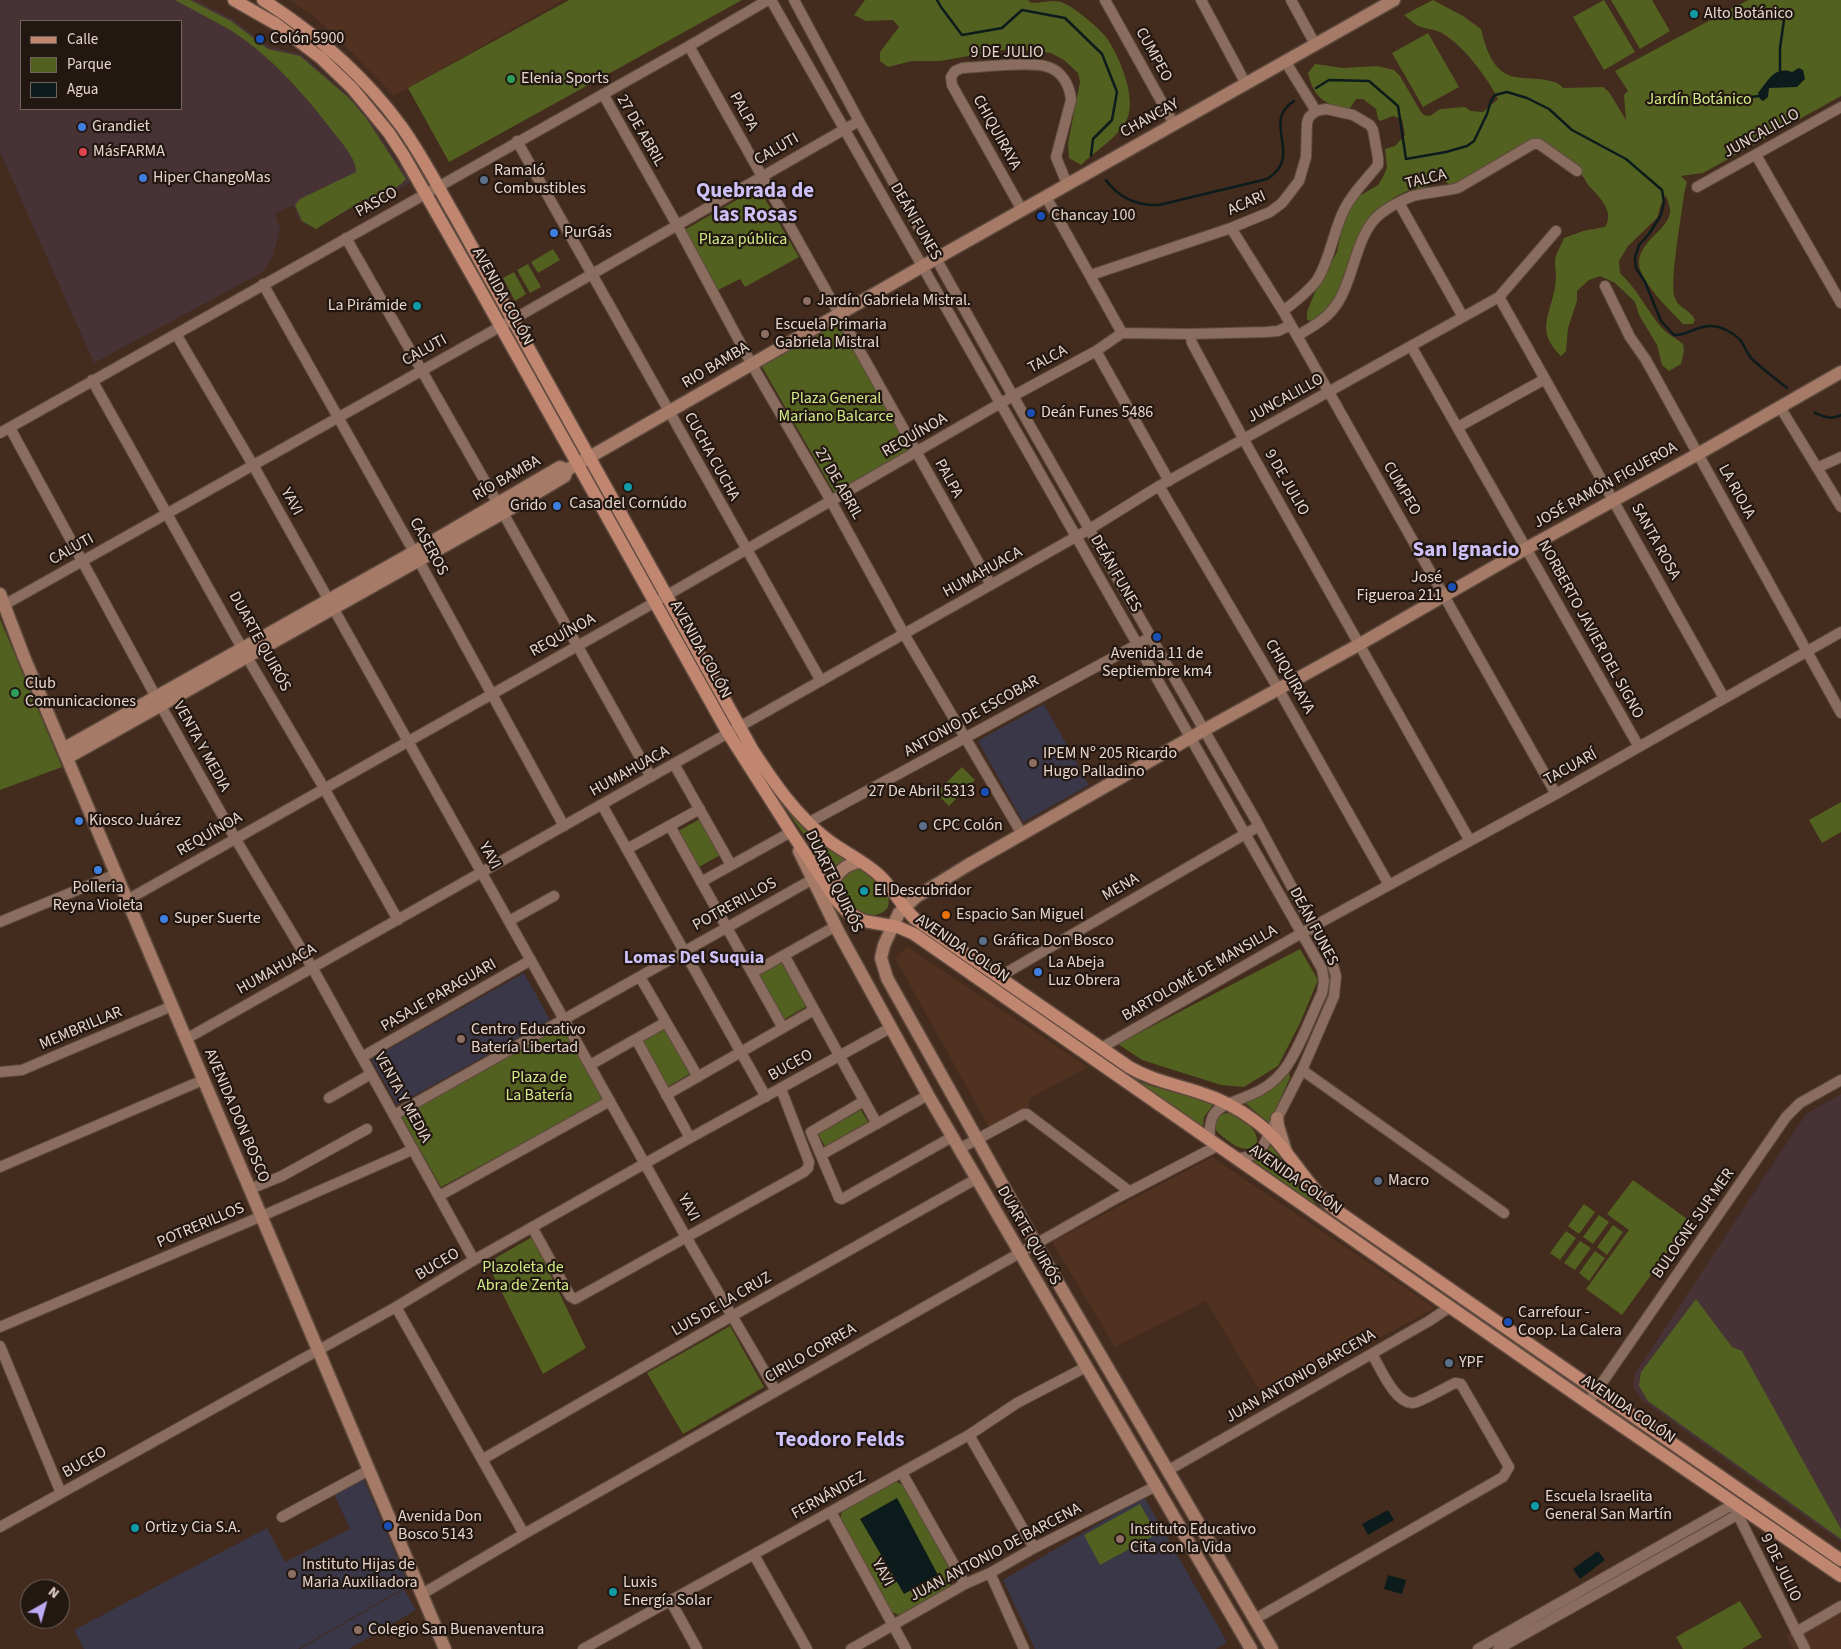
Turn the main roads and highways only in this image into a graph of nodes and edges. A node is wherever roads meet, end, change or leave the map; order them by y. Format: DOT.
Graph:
graph roads {
  1 [pos="234,0"];
  2 [pos="263,0"];
  3 [pos="1390,1"];
  4 [pos="922,266"];
  5 [pos="1841,372"];
  6 [pos="590,457"];
  7 [pos="572,467"];
  8 [pos="2,599"];
  9 [pos="65,754"];
  10 [pos="791,832"];
  11 [pos="861,862"];
  12 [pos="829,889"];
  13 [pos="824,903"];
  14 [pos="904,907"];
  15 [pos="892,926"];
  16 [pos="1277,1118"];
  17 [pos="1287,1154"];
  18 [pos="1841,1560"];
  19 [pos="1841,1576"];
  20 [pos="445,1649"];
  21 [pos="1251,1649"];
  22 [pos="1272,1649"];
  1 -- 7 [label="main road, AVENIDA COLÓN"];
  2 -- 6 [label="main road, AVENIDA COLÓN"];
  3 -- 4 [label="main road, CHANCAY"];
  4 -- 6 [label="main road, RIO BAMBA"];
  5 -- 14 [label="main road, JOSÉ RAMÓN FIGUEROA"];
  6 -- 7 [label="main road, RIO BAMBA"];
  6 -- 11 [label="main road, AVENIDA COLÓN"];
  7 -- 9 [label="main road, RÍO BAMBA"];
  7 -- 10 [label="main road, AVENIDA COLÓN"];
  8 -- 9 [label="main road, AVENIDA DON BOSCO"];
  9 -- 20 [label="main road, AVENIDA DON BOSCO"];
  10 -- 12 [label="main road, AVENIDA COLÓN"];
  10 -- 13 [label="main road, DUARTE QUIRÓS"];
  11 -- 12 [label="main road"];
  11 -- 14 [label="main road, AVENIDA COLÓN"];
  12 -- 13 [label="main road"];
  12 -- 15 [label="main road, AVENIDA COLÓN"];
  13 -- 21 [label="main road, DUARTE QUIRÓS"];
  14 -- 15 [label="main road, DUARTE QUIRÓS"];
  14 -- 17 [label="main road, AVENIDA COLÓN"];
  15 -- 19 [label="main road, AVENIDA COLÓN"];
  15 -- 22 [label="main road, DUARTE QUIRÓS"];
  16 -- 17 [label="main road"];
  17 -- 18 [label="main road, AVENIDA COLÓN"];
}
